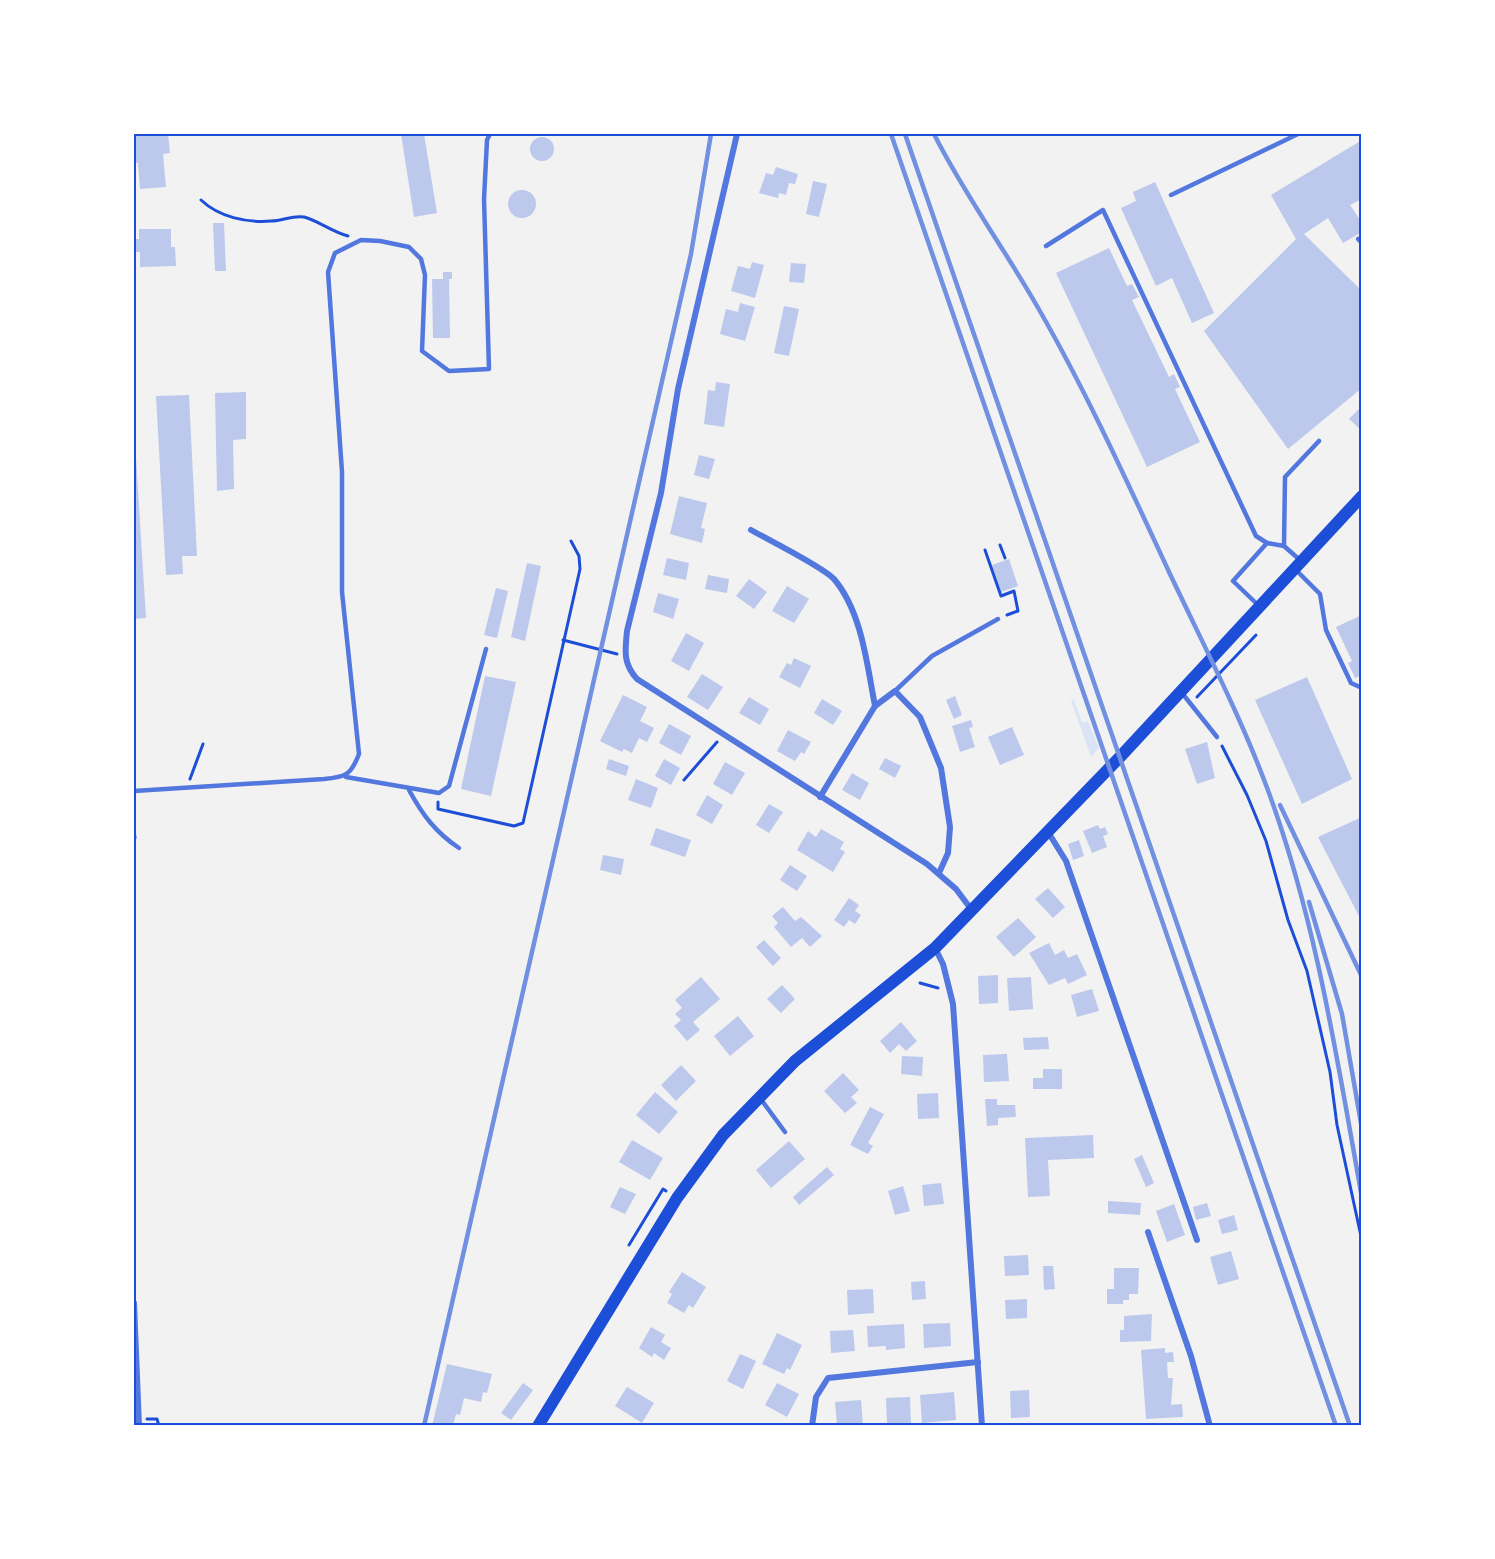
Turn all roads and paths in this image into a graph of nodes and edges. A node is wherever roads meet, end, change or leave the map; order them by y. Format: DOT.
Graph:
graph roads {
  1 [pos="490,134"];
  2 [pos="737,134"];
  3 [pos="1298,134"];
  4 [pos="1170,195"];
  5 [pos="201,200"];
  6 [pos="361,240"];
  7 [pos="1046,246"];
  8 [pos="1319,441"];
  9 [pos="1362,496"];
  10 [pos="751,530"];
  11 [pos="571,542"];
  12 [pos="1267,543"];
  13 [pos="1000,545"];
  14 [pos="1284,546"];
  15 [pos="985,550"];
  16 [pos="1005,558"];
  17 [pos="1298,564"];
  18 [pos="1259,606"];
  19 [pos="998,619"];
  20 [pos="1256,635"];
  21 [pos="563,640"];
  22 [pos="486,649"];
  23 [pos="624,654"];
  24 [pos="1362,688"];
  25 [pos="895,691"];
  26 [pos="1181,692"];
  27 [pos="1191,704"];
  28 [pos="875,706"];
  29 [pos="722,735"];
  30 [pos="1217,737"];
  31 [pos="203,744"];
  32 [pos="346,777"];
  33 [pos="684,780"];
  34 [pos="188,787"];
  35 [pos="409,789"];
  36 [pos="134,791"];
  37 [pos="439,793"];
  38 [pos="819,797"];
  39 [pos="134,830"];
  40 [pos="1048,832"];
  41 [pos="135,838"];
  42 [pos="459,848"];
  43 [pos="939,873"];
  44 [pos="971,909"];
  45 [pos="934,948"];
  46 [pos="759,1096"];
  47 [pos="785,1132"];
  48 [pos="663,1189"];
  49 [pos="1148,1232"];
  50 [pos="1197,1240"];
  51 [pos="1362,1241"];
  52 [pos="629,1245"];
  53 [pos="134,1303"];
  54 [pos="134,1339"];
  55 [pos="978,1362"];
  56 [pos="139,1425"];
  57 [pos="538,1425"];
  58 [pos="812,1425"];
  59 [pos="982,1425"];
  60 [pos="1210,1425"];
  1 -- 6 [label="lane"];
  2 -- 23 [label="street"];
  3 -- 4 [label="lane"];
  5 -- 6 [label="path"];
  6 -- 32 [label="lane"];
  7 -- 12 [label="lane"];
  8 -- 14 [label="lane"];
  9 -- 17 [label="main road"];
  10 -- 28 [label="street"];
  11 -- 21 [label="path"];
  12 -- 14 [label="lane"];
  12 -- 18 [label="lane"];
  13 -- 16 [label="path"];
  14 -- 17 [label="lane"];
  15 -- 19 [label="path"];
  17 -- 18 [label="main road"];
  17 -- 24 [label="lane"];
  18 -- 26 [label="main road"];
  19 -- 25 [label="lane"];
  20 -- 27 [label="path"];
  21 -- 23 [label="path"];
  21 -- 37 [label="path"];
  22 -- 37 [label="lane"];
  23 -- 29 [label="street"];
  25 -- 28 [label="street"];
  25 -- 43 [label="street"];
  26 -- 27 [label="lane"];
  26 -- 40 [label="main road"];
  27 -- 30 [label="lane"];
  28 -- 38 [label="street"];
  29 -- 33 [label="path"];
  29 -- 38 [label="street"];
  30 -- 51 [label="path"];
  31 -- 34 [label="path"];
  32 -- 34 [label="lane"];
  32 -- 35 [label="lane"];
  34 -- 36 [label="lane"];
  35 -- 37 [label="lane"];
  35 -- 42 [label="lane"];
  38 -- 43 [label="street"];
  39 -- 41 [label="path"];
  40 -- 44 [label="main road"];
  40 -- 50 [label="street"];
  43 -- 44 [label="street"];
  44 -- 45 [label="main road"];
  45 -- 46 [label="main road"];
  45 -- 55 [label="street"];
  46 -- 47 [label="lane"];
  46 -- 57 [label="main road"];
  48 -- 52 [label="path"];
  49 -- 60 [label="street"];
  53 -- 54 [label="street"];
  54 -- 56 [label="street"];
  55 -- 58 [label="street"];
  55 -- 59 [label="street"];
}
